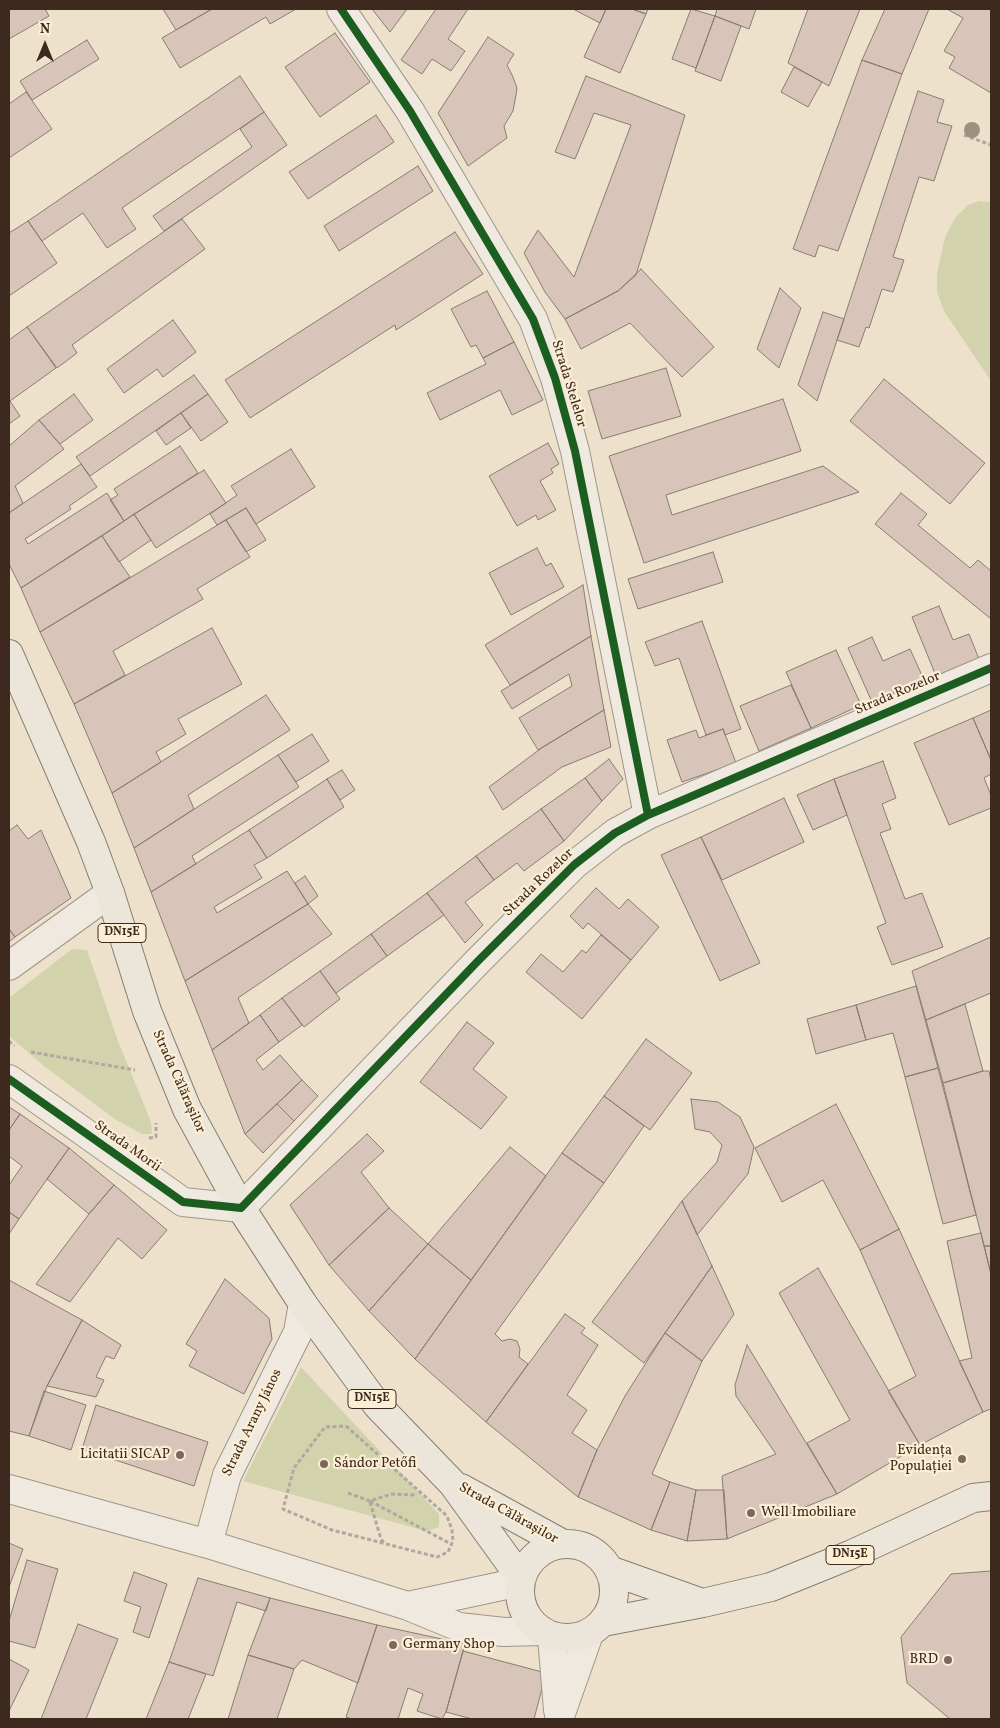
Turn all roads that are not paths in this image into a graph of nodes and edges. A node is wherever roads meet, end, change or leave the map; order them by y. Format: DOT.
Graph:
graph roads {
  1 [pos="341,9"];
  2 [pos="9,654"];
  3 [pos="991,668"];
  4 [pos="648,815"];
  5 [pos="110,893"];
  6 [pos="9,966"];
  7 [pos="9,1080"];
  8 [pos="241,1208"];
  9 [pos="303,1304"];
  10 [pos="453,1484"];
  11 [pos="9,1489"];
  12 [pos="991,1496"];
  13 [pos="208,1544"];
  14 [pos="563,1544"];
  15 [pos="609,1570"];
  16 [pos="520,1579"];
  17 [pos="703,1603"];
  18 [pos="408,1606"];
  19 [pos="596,1628"];
  20 [pos="547,1634"];
  21 [pos="559,1719"];
  1 -- 4 [label="street, Strada Stelelor"];
  2 -- 5 [label="main road, Strada Călărașilor / DN15E"];
  3 -- 4 [label="street, Strada Rozelor"];
  4 -- 8 [label="street, Strada Rozelor"];
  5 -- 6 [label="street"];
  5 -- 8 [label="main road, Strada Călărașilor / DN15E"];
  7 -- 8 [label="street, Strada Morii"];
  8 -- 9 [label="main road, Strada Călărașilor / DN15E"];
  9 -- 10 [label="main road, Strada Călărașilor / DN15E"];
  9 -- 13 [label="street, Strada Arany János"];
  10 -- 14 [label="main road, Strada Călărașilor / DN15E"];
  10 -- 16 [label="main road, Strada Călărașilor / DN15E"];
  11 -- 13 [label="street"];
  12 -- 17 [label="main road, DN15E"];
  13 -- 18 [label="street"];
  14 -- 15 [label="main road"];
  14 -- 16 [label="main road"];
  15 -- 17 [label="main road"];
  15 -- 19 [label="main road"];
  16 -- 18 [label="street"];
  16 -- 20 [label="main road"];
  17 -- 19 [label="main road, DN15E"];
  18 -- 20 [label="street"];
  19 -- 20 [label="main road"];
  19 -- 21 [label="street"];
  20 -- 21 [label="street"];
}
